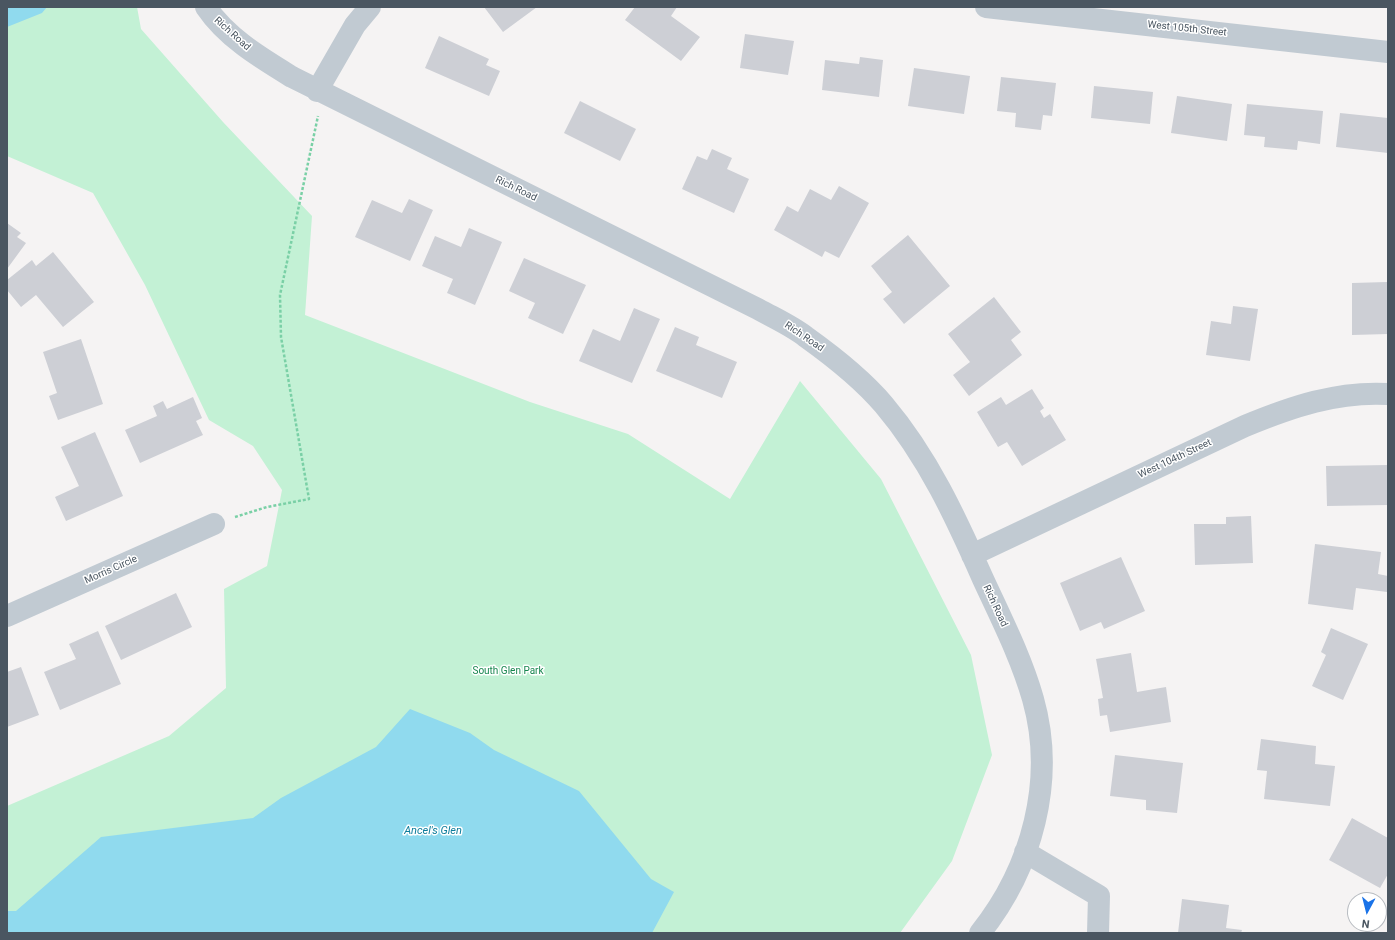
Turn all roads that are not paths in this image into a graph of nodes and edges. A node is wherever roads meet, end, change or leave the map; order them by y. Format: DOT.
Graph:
graph roads {
  1 [pos="206,7"];
  2 [pos="370,7"];
  3 [pos="986,7"];
  4 [pos="1388,52"];
  5 [pos="321,93"];
  6 [pos="1388,394"];
  7 [pos="214,524"];
  8 [pos="972,555"];
  9 [pos="7,616"];
  10 [pos="1025,852"];
  11 [pos="980,933"];
  12 [pos="1098,933"];
  1 -- 5 [label="street, Rich Road"];
  2 -- 5 [label="street"];
  3 -- 4 [label="street, West 105th Street"];
  5 -- 8 [label="street, Rich Road"];
  6 -- 8 [label="street, West 104th Street"];
  7 -- 9 [label="street, Morris Circle"];
  8 -- 10 [label="street, Rich Road"];
  10 -- 11 [label="street, Rich Road"];
  10 -- 12 [label="street"];
}
